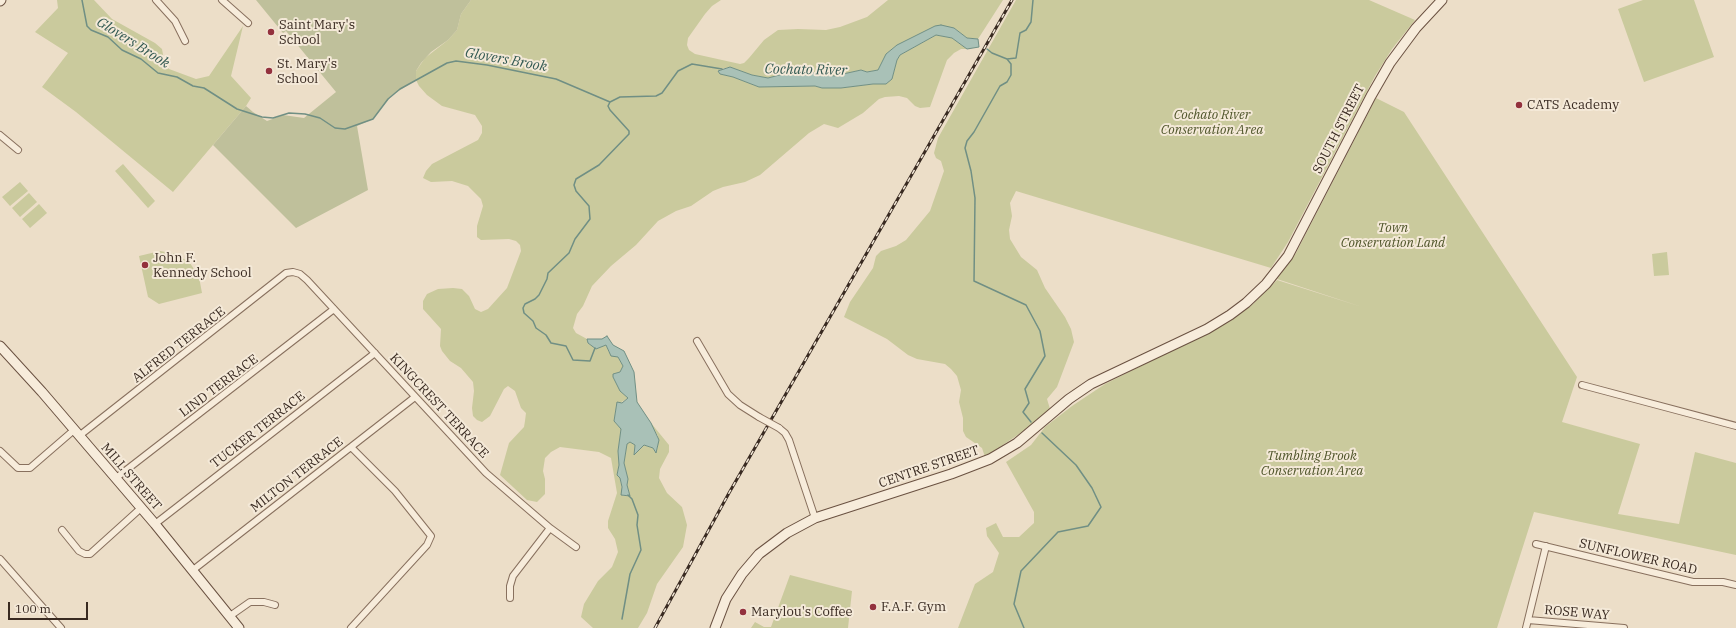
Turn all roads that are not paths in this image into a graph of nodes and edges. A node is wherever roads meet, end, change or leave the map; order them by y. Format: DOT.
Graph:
graph roads {
  1 [pos="156,0"];
  2 [pos="222,0"];
  3 [pos="1439,1"];
  4 [pos="248,23"];
  5 [pos="185,41"];
  6 [pos="0,135"];
  7 [pos="18,150"];
  8 [pos="293,272"];
  9 [pos="1271,278"];
  10 [pos="334,309"];
  11 [pos="697,341"];
  12 [pos="0,346"];
  13 [pos="375,353"];
  14 [pos="1582,385"];
  15 [pos="415,397"];
  16 [pos="1736,426"];
  17 [pos="76,433"];
  18 [pos="352,447"];
  19 [pos="0,451"];
  20 [pos="116,478"];
  21 [pos="141,508"];
  22 [pos="815,518"];
  23 [pos="155,524"];
  24 [pos="550,528"];
  25 [pos="62,530"];
  26 [pos="1536,544"];
  27 [pos="1546,546"];
  28 [pos="576,547"];
  29 [pos="0,559"];
  30 [pos="193,570"];
  31 [pos="1736,585"];
  32 [pos="510,598"];
  33 [pos="275,605"];
  34 [pos="230,616"];
  35 [pos="1528,620"];
  36 [pos="61,628"];
  37 [pos="239,628"];
  38 [pos="351,628"];
  39 [pos="715,628"];
  40 [pos="1526,628"];
  41 [pos="1624,628"];
  1 -- 5 [label="street"];
  2 -- 4 [label="street"];
  3 -- 9 [label="main road, SOUTH STREET"];
  6 -- 7 [label="street"];
  8 -- 10 [label="street, KINGCREST TERRACE"];
  8 -- 17 [label="street, ALFRED TERRACE"];
  9 -- 22 [label="main road, CENTRE STREET"];
  10 -- 13 [label="street, KINGCREST TERRACE"];
  10 -- 20 [label="street, LIND TERRACE"];
  11 -- 22 [label="street, bridge"];
  12 -- 17 [label="main road, MILL STREET"];
  13 -- 15 [label="street, KINGCREST TERRACE"];
  13 -- 23 [label="street, TUCKER TERRACE"];
  14 -- 16 [label="street"];
  15 -- 18 [label="street, MILTON TERRACE"];
  15 -- 24 [label="street, KINGCREST TERRACE"];
  17 -- 19 [label="street, ALFRED TERRACE"];
  17 -- 20 [label="main road, MILL STREET"];
  18 -- 30 [label="street, MILTON TERRACE"];
  18 -- 38 [label="street"];
  20 -- 21 [label="main road, MILL STREET"];
  21 -- 23 [label="main road, MILL STREET"];
  21 -- 25 [label="street"];
  22 -- 39 [label="main road, CENTRE STREET"];
  23 -- 30 [label="main road, MILL STREET"];
  24 -- 28 [label="street, KINGCREST TERRACE"];
  24 -- 32 [label="street"];
  26 -- 27 [label="street, SUNFLOWER ROAD"];
  27 -- 31 [label="street, SUNFLOWER ROAD"];
  27 -- 35 [label="street"];
  29 -- 36 [label="street"];
  30 -- 34 [label="main road, MILL STREET"];
  33 -- 34 [label="street"];
  34 -- 37 [label="main road, MILL STREET"];
  35 -- 40 [label="street"];
  35 -- 41 [label="street, ROSE WAY"];
}
